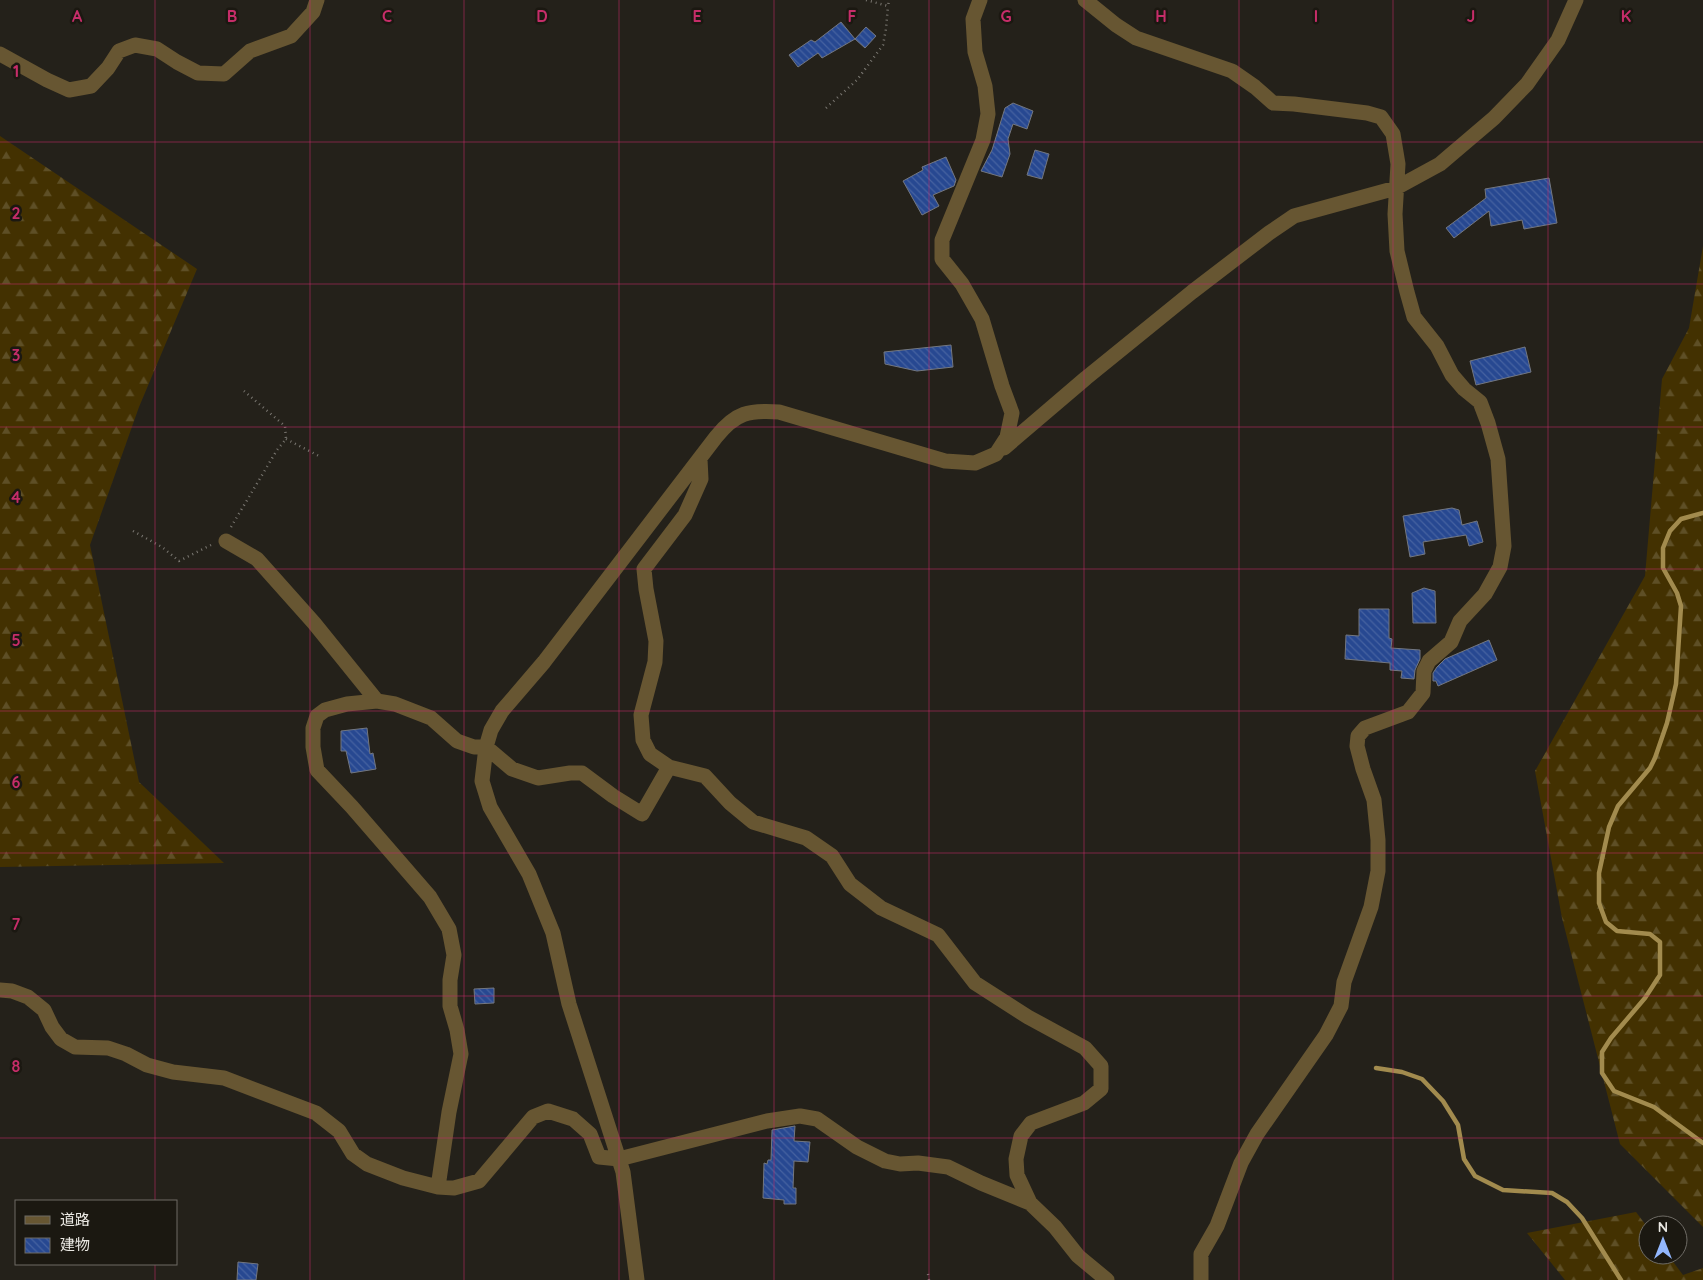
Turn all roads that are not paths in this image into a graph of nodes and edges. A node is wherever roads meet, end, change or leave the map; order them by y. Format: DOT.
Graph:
graph roads {
  1 [pos="317,0"];
  2 [pos="980,0"];
  3 [pos="1085,0"];
  4 [pos="1576,0"];
  5 [pos="0,54"];
  6 [pos="1396,188"];
  7 [pos="996,454"];
  8 [pos="700,459"];
  9 [pos="226,541"];
  10 [pos="377,701"];
  11 [pos="486,747"];
  12 [pos="669,767"];
  13 [pos="0,990"];
  14 [pos="619,1159"];
  15 [pos="438,1187"];
  16 [pos="1030,1203"];
  17 [pos="637,1280"];
  18 [pos="1107,1280"];
  19 [pos="1201,1280"];
  1 -- 5 [label="street"];
  2 -- 7 [label="street"];
  3 -- 6 [label="street"];
  4 -- 6 [label="street"];
  6 -- 7 [label="street"];
  6 -- 19 [label="street"];
  7 -- 8 [label="street"];
  8 -- 11 [label="street"];
  8 -- 12 [label="street"];
  9 -- 10 [label="street"];
  10 -- 11 [label="street"];
  10 -- 15 [label="street"];
  11 -- 12 [label="street"];
  11 -- 14 [label="street"];
  12 -- 16 [label="street"];
  13 -- 15 [label="street"];
  14 -- 15 [label="street"];
  14 -- 16 [label="street"];
  14 -- 17 [label="street"];
  16 -- 18 [label="street"];
}
